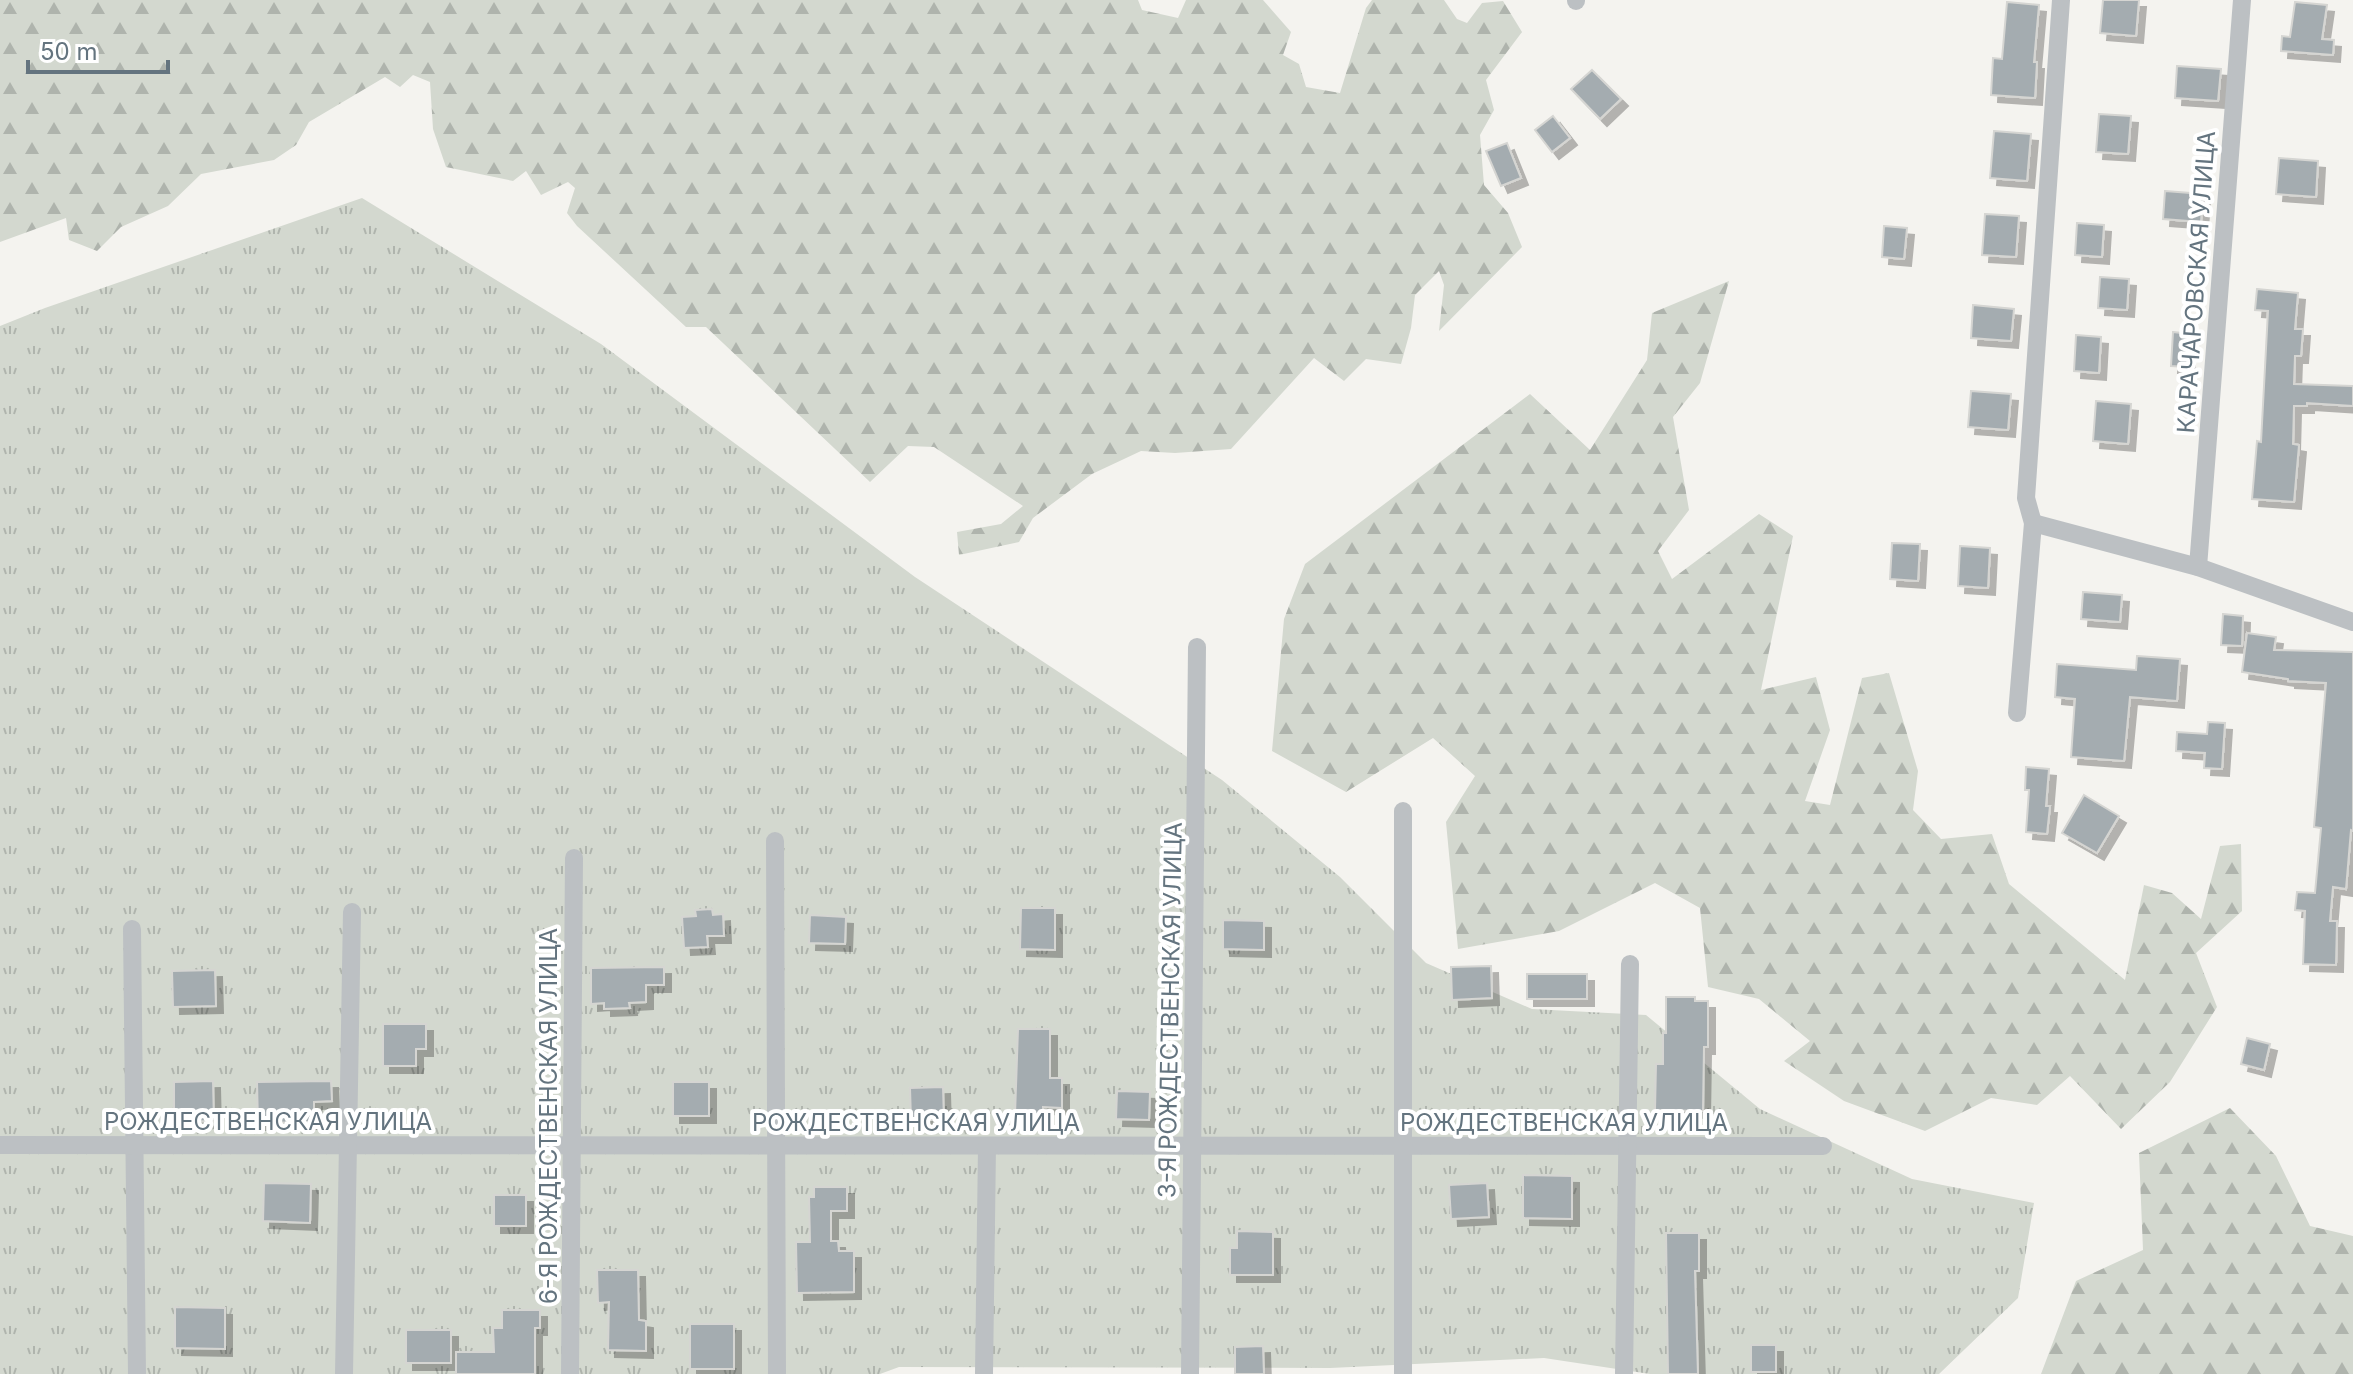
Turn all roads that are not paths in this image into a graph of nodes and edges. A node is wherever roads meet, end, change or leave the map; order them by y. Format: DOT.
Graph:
graph roads {
  1 [pos="2061,0"];
  2 [pos="2242,0"];
  3 [pos="2033,523"];
  4 [pos="2198,567"];
  5 [pos="2353,622"];
  6 [pos="1197,647"];
  7 [pos="2017,713"];
  8 [pos="1403,811"];
  9 [pos="775,841"];
  10 [pos="574,858"];
  11 [pos="352,912"];
  12 [pos="132,929"];
  13 [pos="1630,964"];
  14 [pos="4,1145"];
  15 [pos="133,1145"];
  16 [pos="348,1145"];
  17 [pos="572,1146"];
  18 [pos="776,1146"];
  19 [pos="987,1146"];
  20 [pos="1192,1146"];
  21 [pos="1403,1146"];
  22 [pos="1627,1146"];
  23 [pos="1823,1146"];
  24 [pos="137,1374"];
  25 [pos="344,1374"];
  26 [pos="570,1374"];
  27 [pos="777,1374"];
  28 [pos="984,1374"];
  29 [pos="1190,1374"];
  30 [pos="1403,1374"];
  31 [pos="1624,1374"];
  1 -- 3 [label="street"];
  2 -- 4 [label="street, КАРАЧАРОВСКАЯ УЛИЦА"];
  3 -- 4 [label="street"];
  3 -- 7 [label="street"];
  4 -- 5 [label="street"];
  6 -- 20 [label="street, 3-Я РОЖДЕСТВЕНСКАЯ УЛИЦА"];
  8 -- 21 [label="street"];
  9 -- 18 [label="street"];
  10 -- 17 [label="street, 6-Я РОЖДЕСТВЕНСКАЯ УЛИЦА"];
  11 -- 16 [label="street"];
  12 -- 15 [label="street"];
  13 -- 22 [label="street"];
  14 -- 15 [label="street, РОЖДЕСТВЕНСКАЯ УЛИЦА"];
  15 -- 16 [label="street, РОЖДЕСТВЕНСКАЯ УЛИЦА"];
  15 -- 24 [label="street"];
  16 -- 17 [label="street, РОЖДЕСТВЕНСКАЯ УЛИЦА"];
  16 -- 25 [label="street"];
  17 -- 18 [label="street, РОЖДЕСТВЕНСКАЯ УЛИЦА"];
  17 -- 26 [label="street, 6-Я РОЖДЕСТВЕНСКАЯ УЛИЦА"];
  18 -- 19 [label="street, РОЖДЕСТВЕНСКАЯ УЛИЦА"];
  18 -- 27 [label="street"];
  19 -- 20 [label="street, РОЖДЕСТВЕНСКАЯ УЛИЦА"];
  19 -- 28 [label="street"];
  20 -- 21 [label="street, РОЖДЕСТВЕНСКАЯ УЛИЦА"];
  20 -- 29 [label="street, 3-Я РОЖДЕСТВЕНСКАЯ УЛИЦА"];
  21 -- 22 [label="street, РОЖДЕСТВЕНСКАЯ УЛИЦА"];
  21 -- 30 [label="street"];
  22 -- 23 [label="street, РОЖДЕСТВЕНСКАЯ УЛИЦА"];
  22 -- 31 [label="street"];
}
